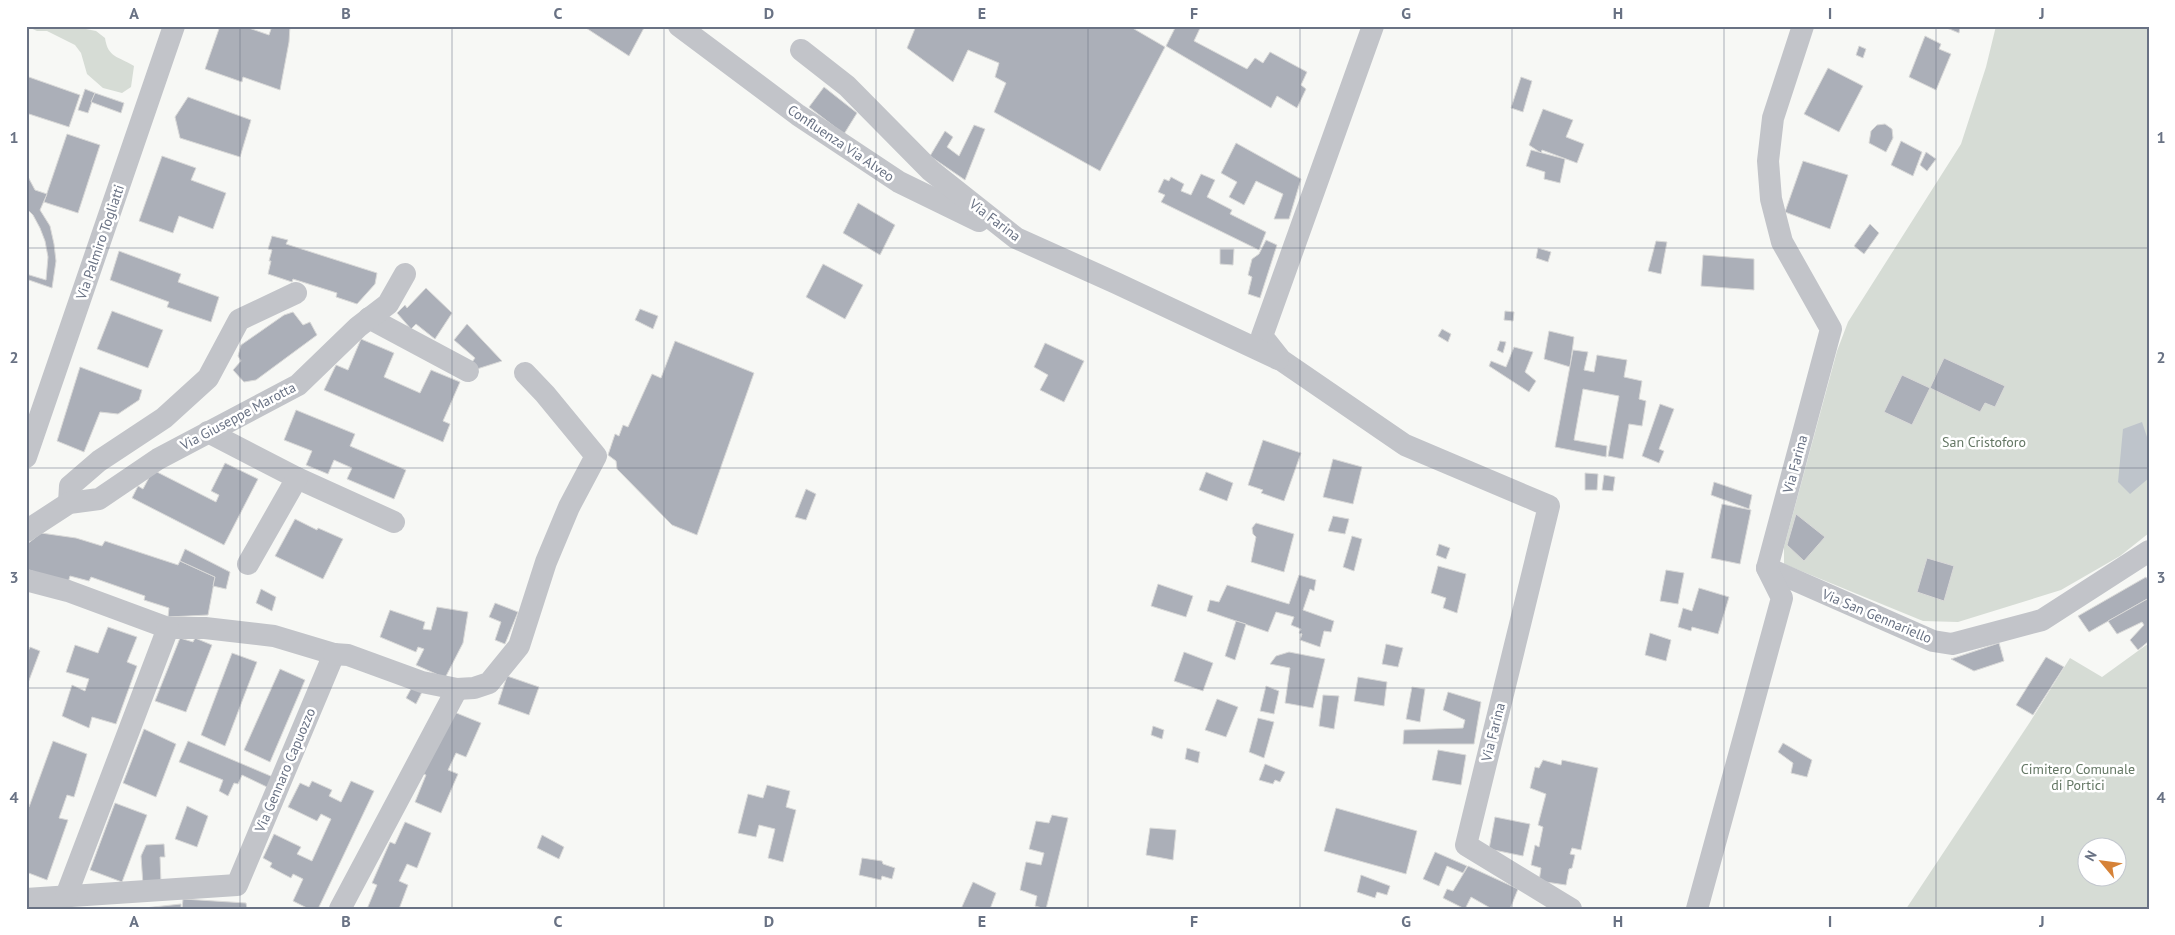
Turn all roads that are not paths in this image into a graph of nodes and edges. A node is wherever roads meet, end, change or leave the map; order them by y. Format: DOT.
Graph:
graph roads {
  1 [pos="174,26"];
  2 [pos="679,26"];
  3 [pos="1373,26"];
  4 [pos="1803,26"];
  5 [pos="801,50"];
  6 [pos="1016,238"];
  7 [pos="405,274"];
  8 [pos="296,293"];
  9 [pos="369,318"];
  10 [pos="1281,360"];
  11 [pos="468,371"];
  12 [pos="525,373"];
  13 [pos="208,432"];
  14 [pos="26,457"];
  15 [pos="297,478"];
  16 [pos="69,503"];
  17 [pos="394,522"];
  18 [pos="26,531"];
  19 [pos="2149,551"];
  20 [pos="248,564"];
  21 [pos="1767,568"];
  22 [pos="26,580"];
  23 [pos="168,628"];
  24 [pos="334,654"];
  25 [pos="457,689"];
  26 [pos="66,896"];
  27 [pos="26,899"];
  28 [pos="340,909"];
  29 [pos="1571,909"];
  30 [pos="1697,909"];
  1 -- 14 [label="street, Via Palmiro Togliatti"];
  2 -- 6 [label="street, Confluenza Via Alveo"];
  3 -- 10 [label="street, Via Farina"];
  4 -- 21 [label="street, Via Farina"];
  5 -- 6 [label="street, Via Farina"];
  6 -- 10 [label="street, Via Farina"];
  7 -- 9 [label="street, Via Giuseppe Marotta"];
  8 -- 16 [label="street"];
  9 -- 11 [label="street"];
  9 -- 13 [label="street, Via Giuseppe Marotta"];
  10 -- 29 [label="street, Via Farina"];
  12 -- 25 [label="street"];
  13 -- 15 [label="street"];
  13 -- 16 [label="street, Via Giuseppe Marotta"];
  15 -- 17 [label="street"];
  15 -- 20 [label="street"];
  16 -- 18 [label="street, Via Giuseppe Marotta"];
  19 -- 21 [label="street, Via San Gennariello"];
  21 -- 30 [label="street"];
  22 -- 23 [label="street"];
  23 -- 24 [label="street"];
  23 -- 26 [label="street"];
  24 -- 25 [label="street"];
  24 -- 26 [label="street, Via Gennaro Capuozzo"];
  25 -- 28 [label="street"];
  26 -- 27 [label="street, Via Gennaro Capuozzo"];
}
